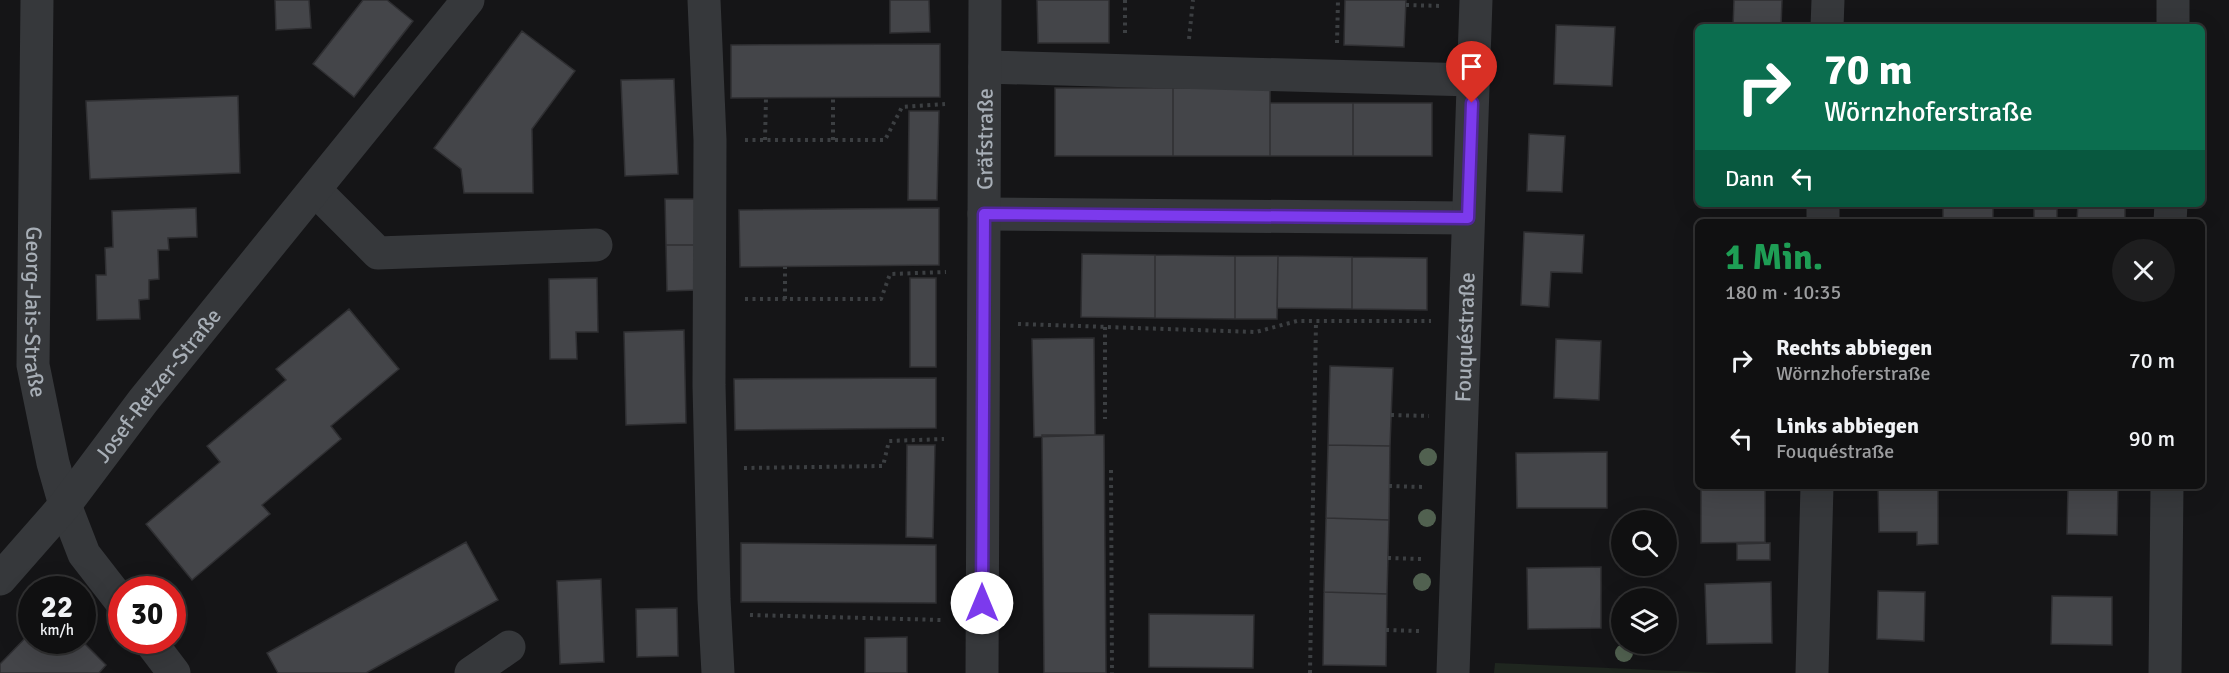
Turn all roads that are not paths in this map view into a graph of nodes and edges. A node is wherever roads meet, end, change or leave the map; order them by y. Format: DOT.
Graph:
graph roads {
  1 [pos="37,0"];
  2 [pos="468,0"];
  3 [pos="704,0"];
  4 [pos="985,0"];
  5 [pos="1828,0"];
  6 [pos="2173,0"];
  7 [pos="1462,3"];
  8 [pos="1827,24"];
  9 [pos="2173,24"];
  10 [pos="985,67"];
  11 [pos="1473,80"];
  12 [pos="315,190"];
  13 [pos="984,214"];
  14 [pos="1468,218"];
  15 [pos="596,245"];
  16 [pos="1817,489"];
  17 [pos="2167,489"];
  18 [pos="65,505"];
  19 [pos="0,579"];
  20 [pos="108,585"];
  21 [pos="509,647"];
  22 [pos="160,654"];
  23 [pos="174,673"];
  24 [pos="471,673"];
  25 [pos="718,673"];
  26 [pos="982,673"];
  27 [pos="1453,673"];
  28 [pos="1812,673"];
  29 [pos="2164,673"];
  1 -- 18 [label="street, Georg-Jais-Straße"];
  2 -- 12 [label="street, Josef-Retzer-Straße"];
  3 -- 25 [label="street"];
  4 -- 10 [label="street, Gräfstraße"];
  5 -- 8 [label="street"];
  6 -- 9 [label="street"];
  7 -- 11 [label="street, Fouquéstraße"];
  10 -- 11 [label="street"];
  10 -- 13 [label="street, Gräfstraße"];
  11 -- 14 [label="street, Fouquéstraße"];
  12 -- 15 [label="street"];
  12 -- 18 [label="street, Josef-Retzer-Straße"];
  13 -- 14 [label="street"];
  13 -- 26 [label="street, Gräfstraße"];
  14 -- 27 [label="street, Fouquéstraße"];
  16 -- 28 [label="street"];
  17 -- 29 [label="street"];
  18 -- 19 [label="street, Josef-Retzer-Straße"];
  18 -- 20 [label="street, Georg-Jais-Straße"];
  21 -- 24 [label="street"];
  22 -- 23 [label="street"];
}
